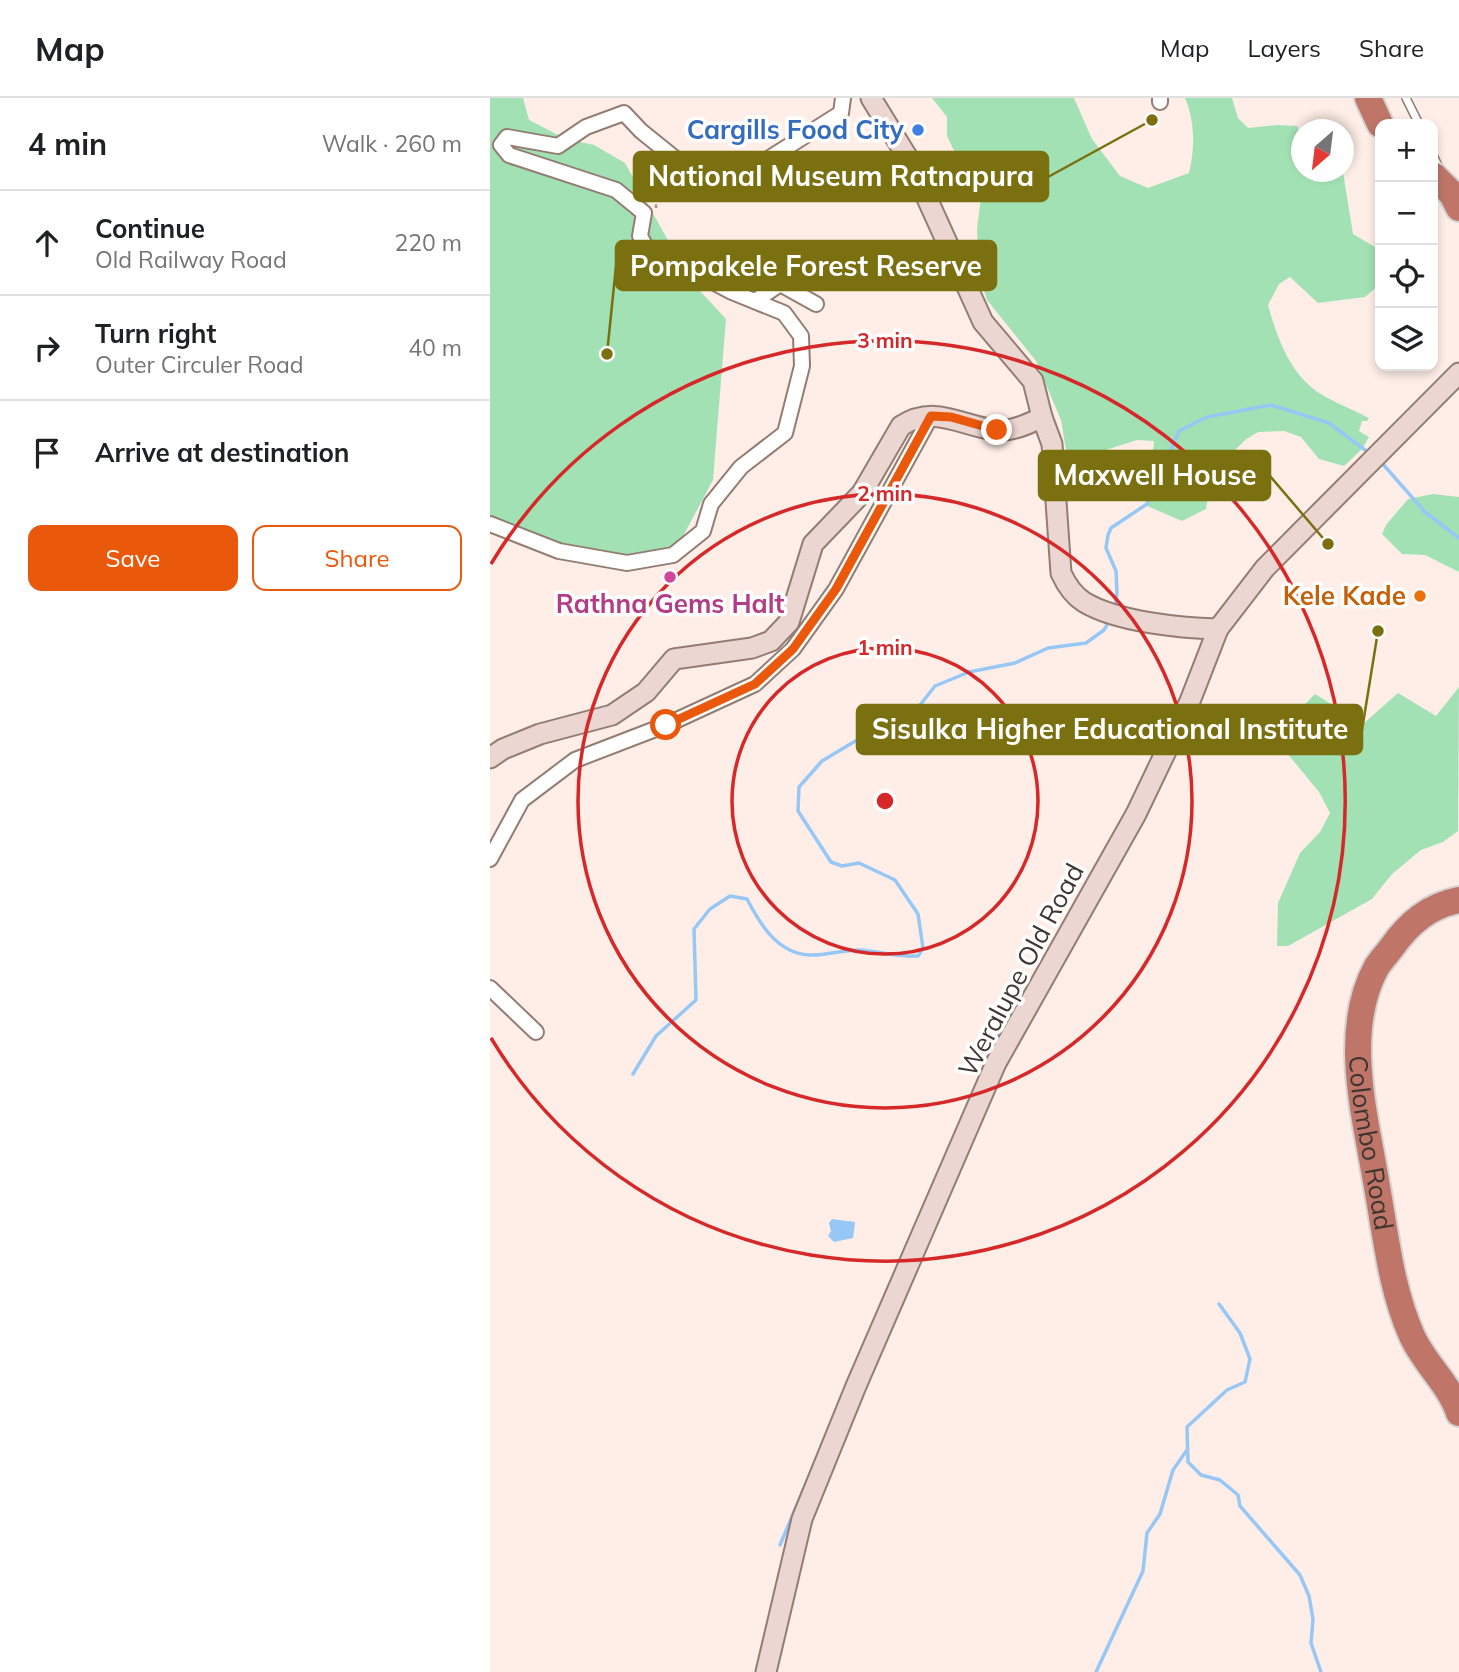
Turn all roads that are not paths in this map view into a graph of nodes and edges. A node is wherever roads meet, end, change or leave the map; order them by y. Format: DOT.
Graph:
graph roads {
  1 [pos="843,98"];
  2 [pos="871,98"];
  3 [pos="1368,98"];
  4 [pos="1383,98"];
  5 [pos="1406,98"];
  6 [pos="1379,119"];
  7 [pos="1382,119"];
  8 [pos="1416,119"];
  9 [pos="1438,166"];
  10 [pos="1449,191"];
  11 [pos="755,301"];
  12 [pos="816,304"];
  13 [pos="1459,373"];
  14 [pos="931,416"];
  15 [pos="1042,417"];
  16 [pos="490,524"];
  17 [pos="1218,629"];
  18 [pos="490,758"];
  19 [pos="490,859"];
  20 [pos="1459,901"];
  21 [pos="490,988"];
  22 [pos="536,1032"];
  23 [pos="1459,1413"];
  24 [pos="766,1672"];
  1 -- 11 [label="street"];
  2 -- 15 [label="street"];
  3 -- 6 [label="highway"];
  4 -- 7 [label="street"];
  5 -- 8 [label="lane"];
  9 -- 10 [label="lane"];
  11 -- 12 [label="street"];
  11 -- 16 [label="street"];
  13 -- 17 [label="street, Weralupe Old Road"];
  14 -- 15 [label="street"];
  14 -- 18 [label="street"];
  14 -- 19 [label="street"];
  15 -- 17 [label="street"];
  17 -- 24 [label="street, Weralupe Old Road"];
  20 -- 23 [label="highway, Colombo Road"];
  21 -- 22 [label="street"];
}
